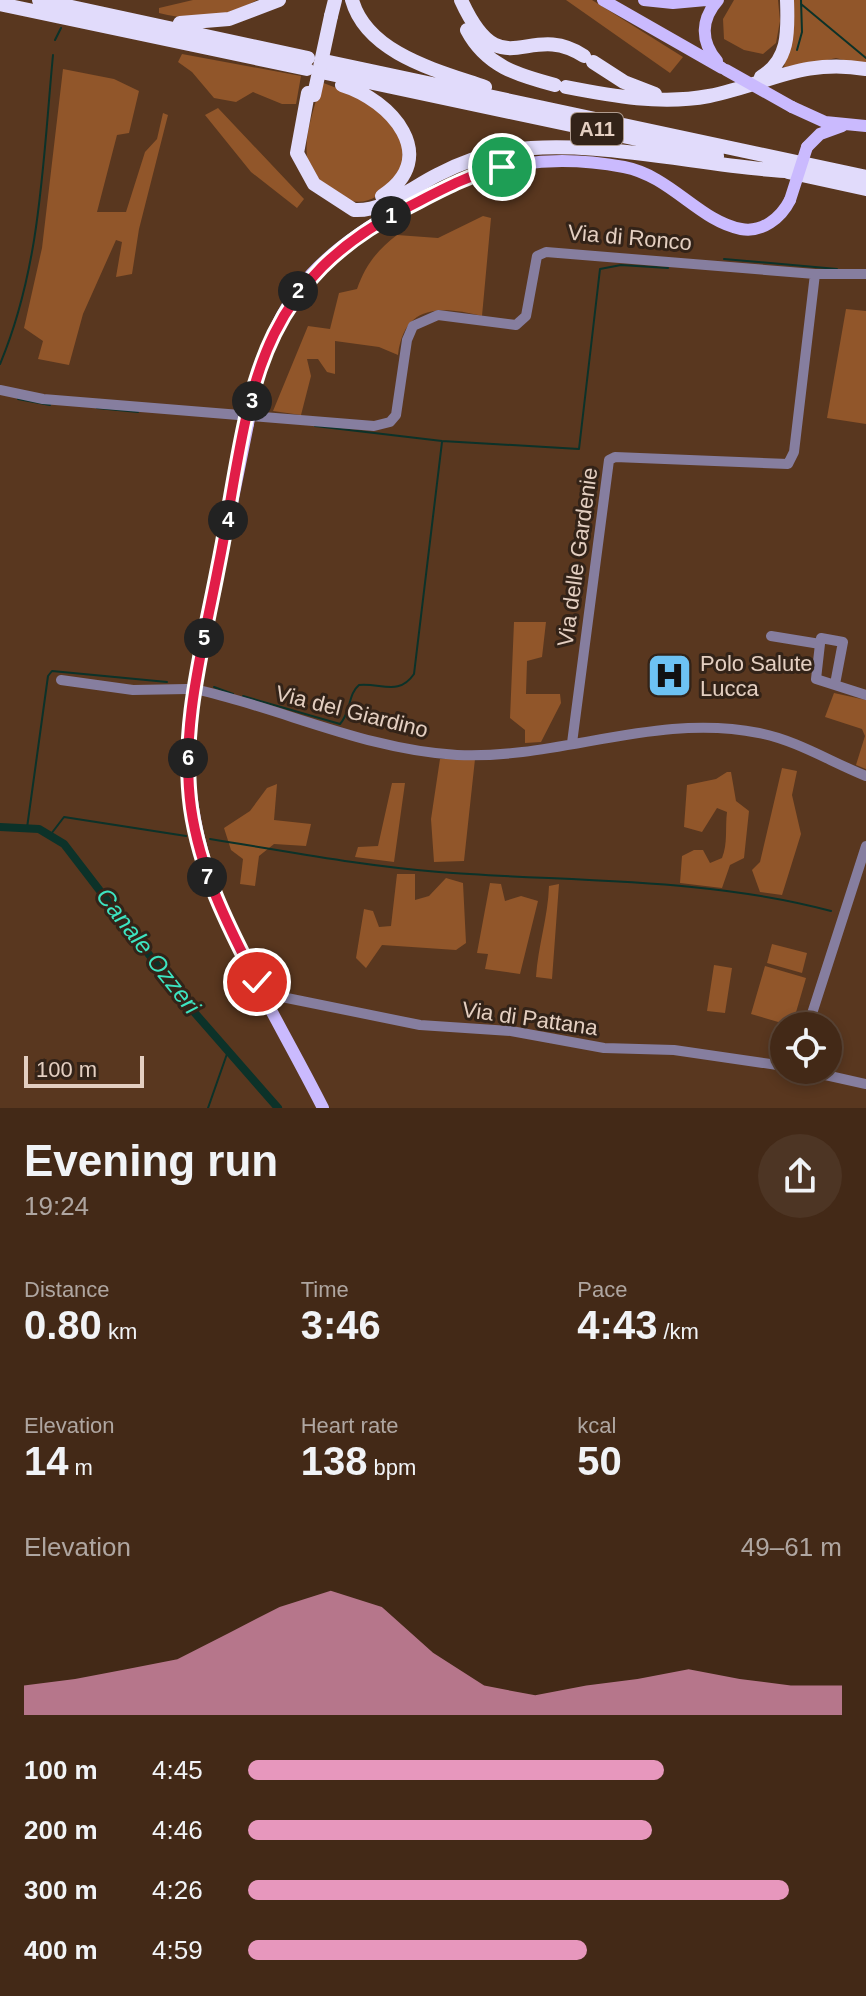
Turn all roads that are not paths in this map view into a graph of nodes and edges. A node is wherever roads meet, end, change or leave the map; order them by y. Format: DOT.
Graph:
graph roads {
  1 [pos="39,0"];
  2 [pos="279,0"];
  3 [pos="335,0"];
  4 [pos="352,0"];
  5 [pos="453,0"];
  6 [pos="461,0"];
  7 [pos="603,0"];
  8 [pos="644,0"];
  9 [pos="706,0"];
  10 [pos="718,0"];
  11 [pos="787,0"];
  12 [pos="0,4"];
  13 [pos="62,5"];
  14 [pos="327,10"];
  15 [pos="724,69"];
  16 [pos="866,69"];
  17 [pos="327,72"];
  18 [pos="735,89"];
  19 [pos="666,98"];
  20 [pos="531,104"];
  21 [pos="796,109"];
  22 [pos="845,125"];
  23 [pos="866,126"];
  24 [pos="807,147"];
  25 [pos="785,171"];
  26 [pos="866,177"];
  27 [pos="866,189"];
  28 [pos="332,199"];
  29 [pos="815,274"];
  30 [pos="866,274"];
  31 [pos="0,390"];
  32 [pos="771,636"];
  33 [pos="820,644"];
  34 [pos="61,680"];
  35 [pos="835,684"];
  36 [pos="187,689"];
  37 [pos="203,691"];
  38 [pos="866,695"];
  39 [pos="572,743"];
  40 [pos="866,776"];
  41 [pos="866,846"];
  42 [pos="272,995"];
  43 [pos="813,1012"];
  44 [pos="770,1064"];
  45 [pos="842,1079"];
  46 [pos="866,1084"];
  47 [pos="322,1106"];
  1 -- 13 [label="highway"];
  2 -- 13 [label="highway"];
  3 -- 14 [label="highway"];
  4 -- 20 [label="highway"];
  5 -- 19 [label="highway"];
  6 -- 19 [label="highway"];
  7 -- 15 [label="main road"];
  8 -- 9 [label="main road"];
  10 -- 15 [label="main road"];
  11 -- 18 [label="highway"];
  12 -- 13 [label="highway"];
  14 -- 28 [label="highway, bridge"];
  15 -- 21 [label="main road, bridge"];
  16 -- 18 [label="highway"];
  17 -- 20 [label="highway, A11"];
  17 -- 25 [label="highway, A11"];
  17 -- 28 [label="highway"];
  18 -- 19 [label="highway"];
  20 -- 26 [label="highway, A11"];
  21 -- 22 [label="main road"];
  21 -- 24 [label="main road"];
  22 -- 23 [label="main road"];
  22 -- 24 [label="main road"];
  24 -- 47 [label="main road, bridge"];
  25 -- 27 [label="highway, A11"];
  25 -- 28 [label="highway"];
  29 -- 30 [label="street, Via di Ronco"];
  29 -- 31 [label="street, Via di Ronco"];
  29 -- 39 [label="street, Via delle Gardenie"];
  32 -- 33 [label="street"];
  33 -- 35 [label="street"];
  33 -- 35 [label="street"];
  34 -- 36 [label="street"];
  35 -- 38 [label="street"];
  37 -- 39 [label="street, Via del Giardino"];
  39 -- 40 [label="street, Via del Giardino"];
  41 -- 43 [label="street"];
  42 -- 44 [label="street, Via di Pattana"];
  45 -- 46 [label="street"];
}
